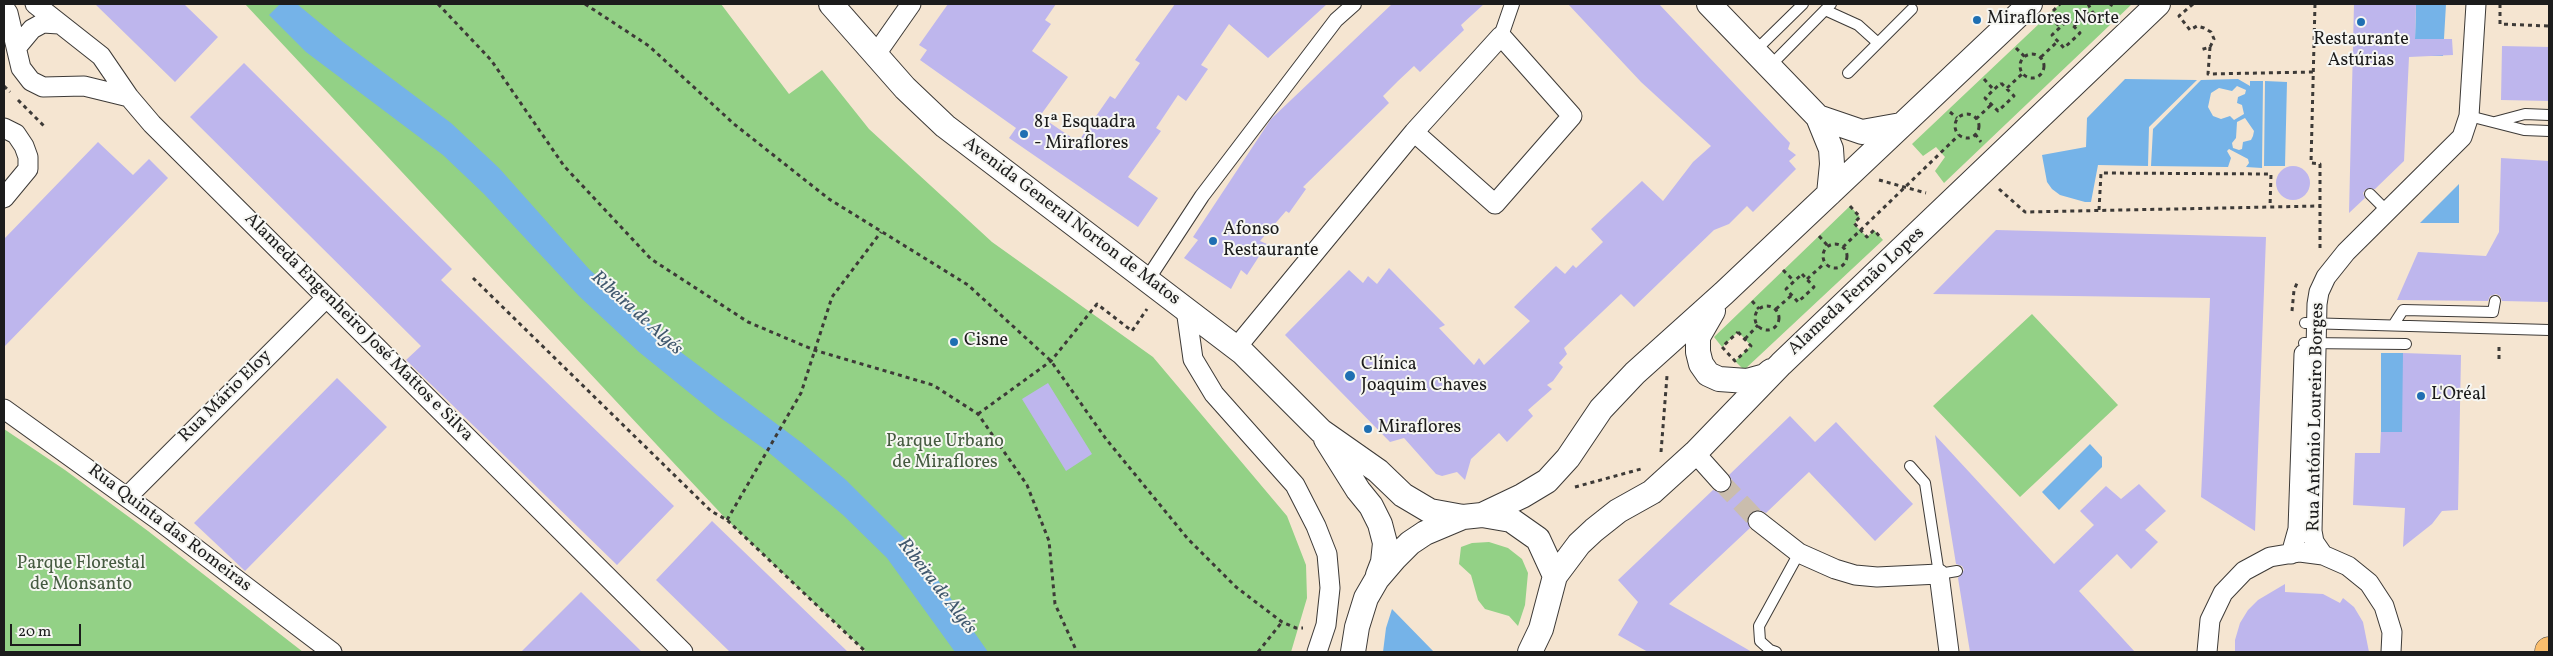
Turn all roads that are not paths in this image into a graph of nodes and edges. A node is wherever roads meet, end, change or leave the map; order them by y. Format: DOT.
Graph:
graph roads {
  1 [pos="35,4"];
  2 [pos="50,4"];
  3 [pos="831,4"];
  4 [pos="911,4"];
  5 [pos="1354,4"];
  6 [pos="1512,4"];
  7 [pos="1709,4"];
  8 [pos="1803,4"];
  9 [pos="2158,4"];
  10 [pos="2476,4"];
  11 [pos="4,7"];
  12 [pos="1828,7"];
  13 [pos="1912,9"];
  14 [pos="2039,10"];
  15 [pos="60,24"];
  16 [pos="1501,36"];
  17 [pos="1878,43"];
  18 [pos="17,47"];
  19 [pos="876,54"];
  20 [pos="1762,58"];
  21 [pos="1848,74"];
  22 [pos="129,97"];
  23 [pos="2549,115"];
  24 [pos="2469,116"];
  25 [pos="1818,117"];
  26 [pos="2494,122"];
  27 [pos="1901,125"];
  28 [pos="4,128"];
  29 [pos="2549,131"];
  30 [pos="1414,132"];
  31 [pos="1829,194"];
  32 [pos="2370,194"];
  33 [pos="4,198"];
  34 [pos="2388,212"];
  35 [pos="1154,285"];
  36 [pos="1724,293"];
  37 [pos="326,298"];
  38 [pos="2495,301"];
  39 [pos="1186,309"];
  40 [pos="2311,323"];
  41 [pos="2394,324"];
  42 [pos="2549,330"];
  43 [pos="2310,343"];
  44 [pos="2406,344"];
  45 [pos="1236,348"];
  46 [pos="1781,364"];
  47 [pos="4,409"];
  48 [pos="1321,431"];
  49 [pos="1695,454"];
  50 [pos="1910,466"];
  51 [pos="1722,482"];
  52 [pos="127,497"];
  53 [pos="1472,516"];
  54 [pos="1758,521"];
  55 [pos="1799,553"];
  56 [pos="2291,554"];
  57 [pos="2323,555"];
  58 [pos="1957,571"];
  59 [pos="1939,574"];
  60 [pos="1555,576"];
  61 [pos="1377,579"];
  62 [pos="1542,629"];
  63 [pos="332,652"];
  64 [pos="684,652"];
  65 [pos="1317,652"];
  66 [pos="1353,652"];
  67 [pos="1530,652"];
  68 [pos="1550,652"];
  69 [pos="1776,652"];
  70 [pos="1949,652"];
  71 [pos="2207,652"];
  72 [pos="2391,652"];
  1 -- 15 [label="street, Alameda Engenheiro José Mattos e Silva"];
  2 -- 15 [label="lane"];
  3 -- 19 [label="street, Avenida General Norton de Matos"];
  4 -- 19 [label="street"];
  5 -- 35 [label="street"];
  6 -- 16 [label="street"];
  7 -- 20 [label="street"];
  8 -- 20 [label="lane"];
  9 -- 46 [label="street, Alameda Fernão Lopes"];
  10 -- 24 [label="street"];
  11 -- 18 [label="street"];
  12 -- 17 [label="lane"];
  12 -- 20 [label="lane"];
  13 -- 17 [label="lane"];
  14 -- 27 [label="street"];
  15 -- 18 [label="street"];
  15 -- 22 [label="street, Alameda Engenheiro José Mattos e Silva"];
  16 -- 30 [label="street"];
  16 -- 30 [label="street"];
  17 -- 21 [label="lane"];
  18 -- 22 [label="street"];
  19 -- 35 [label="street, Avenida General Norton de Matos"];
  20 -- 25 [label="street"];
  22 -- 37 [label="street, Alameda Engenheiro José Mattos e Silva"];
  23 -- 26 [label="lane"];
  24 -- 26 [label="lane"];
  24 -- 34 [label="street"];
  25 -- 27 [label="street"];
  25 -- 31 [label="street"];
  26 -- 29 [label="lane"];
  27 -- 31 [label="street"];
  28 -- 33 [label="street"];
  30 -- 45 [label="street"];
  31 -- 36 [label="street"];
  32 -- 34 [label="lane"];
  34 -- 40 [label="street"];
  35 -- 39 [label="street, Avenida General Norton de Matos"];
  36 -- 46 [label="street"];
  36 -- 53 [label="street"];
  37 -- 52 [label="street, Rua Mário Eloy"];
  37 -- 64 [label="street, Alameda Engenheiro José Mattos e Silva"];
  38 -- 41 [label="lane"];
  39 -- 45 [label="street, Avenida General Norton de Matos"];
  39 -- 65 [label="street"];
  40 -- 41 [label="lane"];
  40 -- 43 [label="street"];
  41 -- 42 [label="lane"];
  43 -- 44 [label="lane"];
  43 -- 56 [label="street"];
  43 -- 57 [label="street, Rua António Loureiro Borges"];
  45 -- 48 [label="street, Avenida General Norton de Matos"];
  46 -- 49 [label="street, Alameda Fernão Lopes"];
  47 -- 52 [label="street, Rua Quinta das Romeiras"];
  48 -- 53 [label="street, Avenida General Norton de Matos"];
  48 -- 61 [label="street, Avenida General Norton de Matos"];
  49 -- 51 [label="street"];
  49 -- 60 [label="street, Alameda Fernão Lopes"];
  50 -- 59 [label="lane"];
  52 -- 63 [label="street, Rua Quinta das Romeiras"];
  53 -- 60 [label="street, Avenida General Norton de Matos"];
  53 -- 61 [label="street"];
  54 -- 55 [label="street"];
  55 -- 59 [label="street"];
  55 -- 69 [label="lane"];
  56 -- 57 [label="street"];
  56 -- 71 [label="street"];
  57 -- 72 [label="street"];
  58 -- 59 [label="lane"];
  59 -- 70 [label="street"];
  60 -- 62 [label="street"];
  61 -- 66 [label="street"];
  62 -- 67 [label="street"];
  62 -- 68 [label="street"];
}
